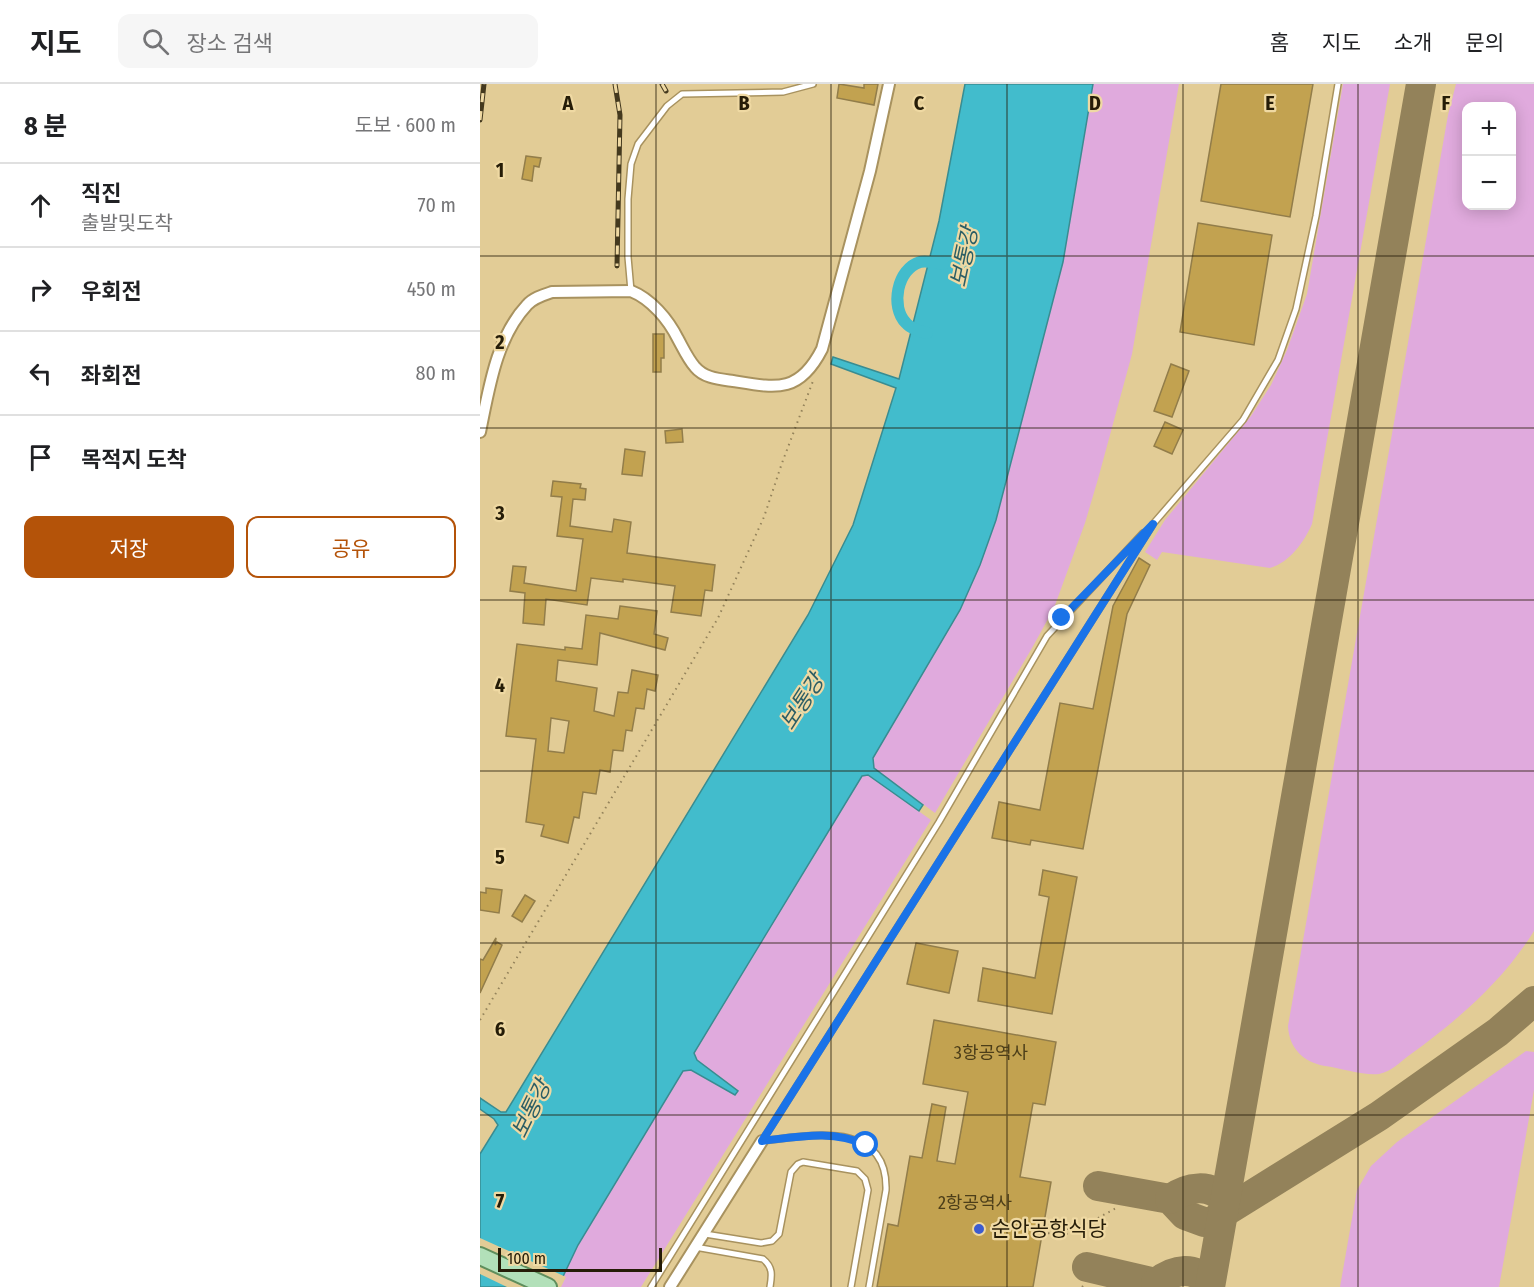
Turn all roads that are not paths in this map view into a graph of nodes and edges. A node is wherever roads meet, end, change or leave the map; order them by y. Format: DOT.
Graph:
graph roads {
  1 [pos="813,84"];
  2 [pos="889,84"];
  3 [pos="1338,84"];
  4 [pos="630,291"];
  5 [pos="480,432"];
  6 [pos="1153,524"];
  7 [pos="762,1141"];
  8 [pos="704,1233"];
  9 [pos="695,1247"];
  10 [pos="480,1256"];
  11 [pos="548,1287"];
  12 [pos="651,1287"];
  13 [pos="670,1287"];
  14 [pos="770,1287"];
  15 [pos="851,1287"];
  16 [pos="869,1287"];
  1 -- 4 [label="lane"];
  2 -- 4 [label="street"];
  3 -- 6 [label="lane"];
  4 -- 5 [label="street"];
  6 -- 7 [label="lane"];
  6 -- 12 [label="lane"];
  7 -- 8 [label="street"];
  7 -- 16 [label="lane"];
  8 -- 9 [label="street"];
  8 -- 15 [label="lane"];
  9 -- 13 [label="street"];
  9 -- 14 [label="lane"];
  10 -- 11 [label="main road"];
}
